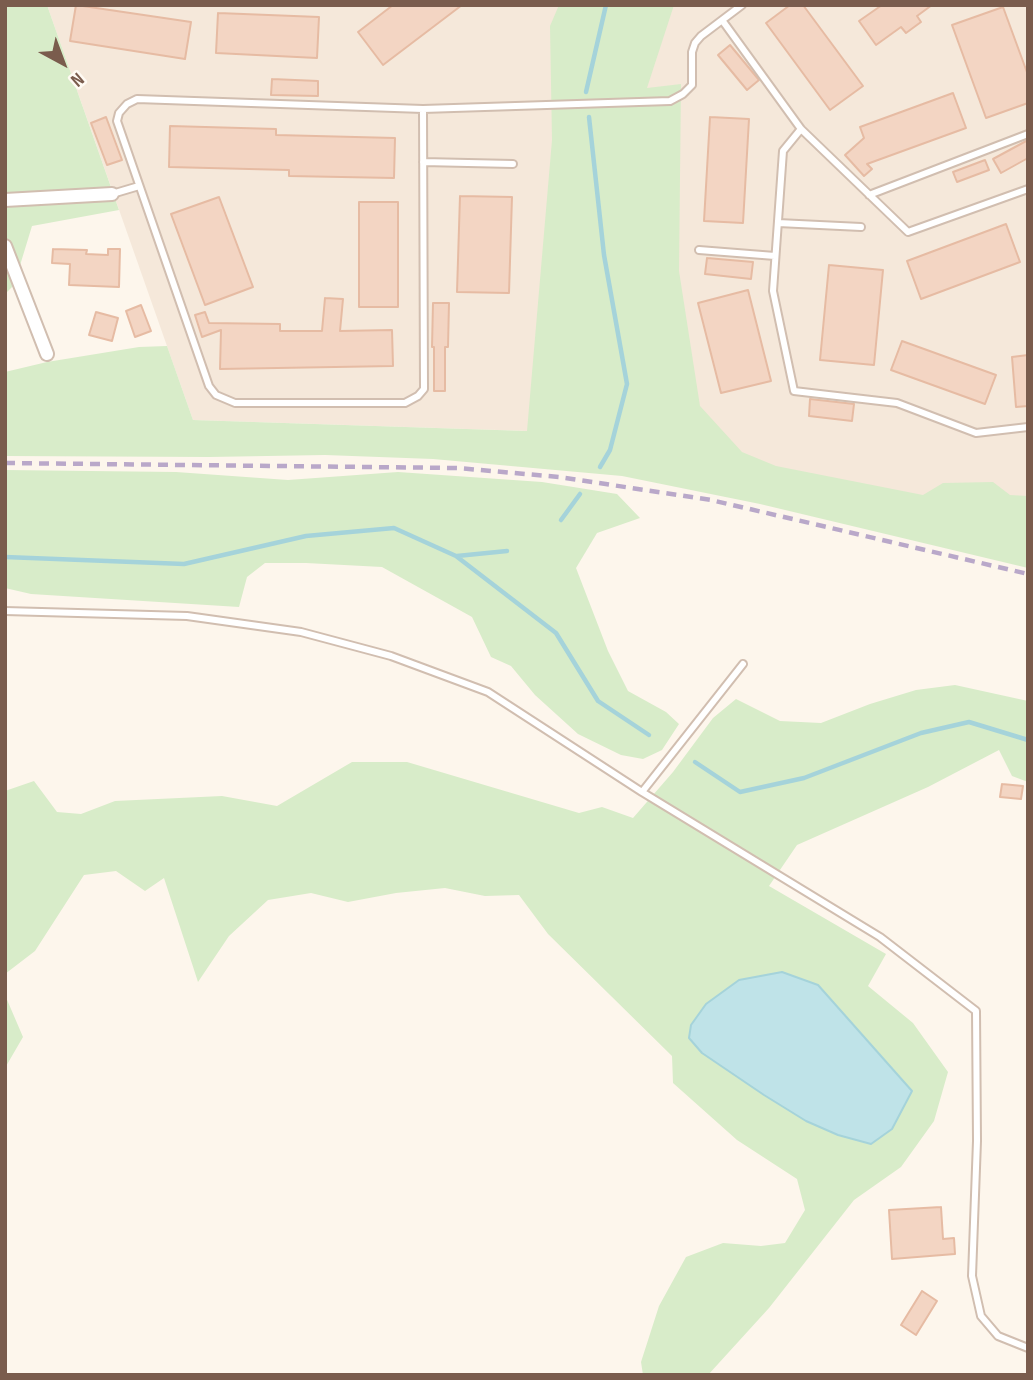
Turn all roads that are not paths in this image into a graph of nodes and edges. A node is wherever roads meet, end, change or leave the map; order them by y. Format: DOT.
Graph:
graph roads {
  1 [pos="742,5"];
  2 [pos="722,20"];
  3 [pos="423,109"];
  4 [pos="801,129"];
  5 [pos="1028,134"];
  6 [pos="423,162"];
  7 [pos="513,164"];
  8 [pos="139,186"];
  9 [pos="1028,189"];
  10 [pos="112,194"];
  11 [pos="869,195"];
  12 [pos="5,200"];
  13 [pos="778,223"];
  14 [pos="861,228"];
  15 [pos="5,246"];
  16 [pos="699,250"];
  17 [pos="775,256"];
  18 [pos="47,354"];
  19 [pos="1028,428"];
  20 [pos="5,611"];
  21 [pos="743,664"];
  22 [pos="642,792"];
  23 [pos="1028,1348"];
  1 -- 2 [label="lane"];
  2 -- 3 [label="lane"];
  2 -- 4 [label="lane"];
  3 -- 6 [label="lane"];
  3 -- 8 [label="lane"];
  4 -- 11 [label="lane"];
  4 -- 13 [label="lane"];
  5 -- 11 [label="lane"];
  6 -- 7 [label="lane"];
  6 -- 8 [label="lane"];
  8 -- 10 [label="lane"];
  9 -- 11 [label="lane"];
  10 -- 12 [label="street"];
  13 -- 14 [label="lane"];
  13 -- 17 [label="lane"];
  15 -- 18 [label="street"];
  16 -- 17 [label="lane"];
  17 -- 19 [label="lane"];
  20 -- 22 [label="lane"];
  21 -- 22 [label="lane"];
  22 -- 23 [label="lane"];
}
